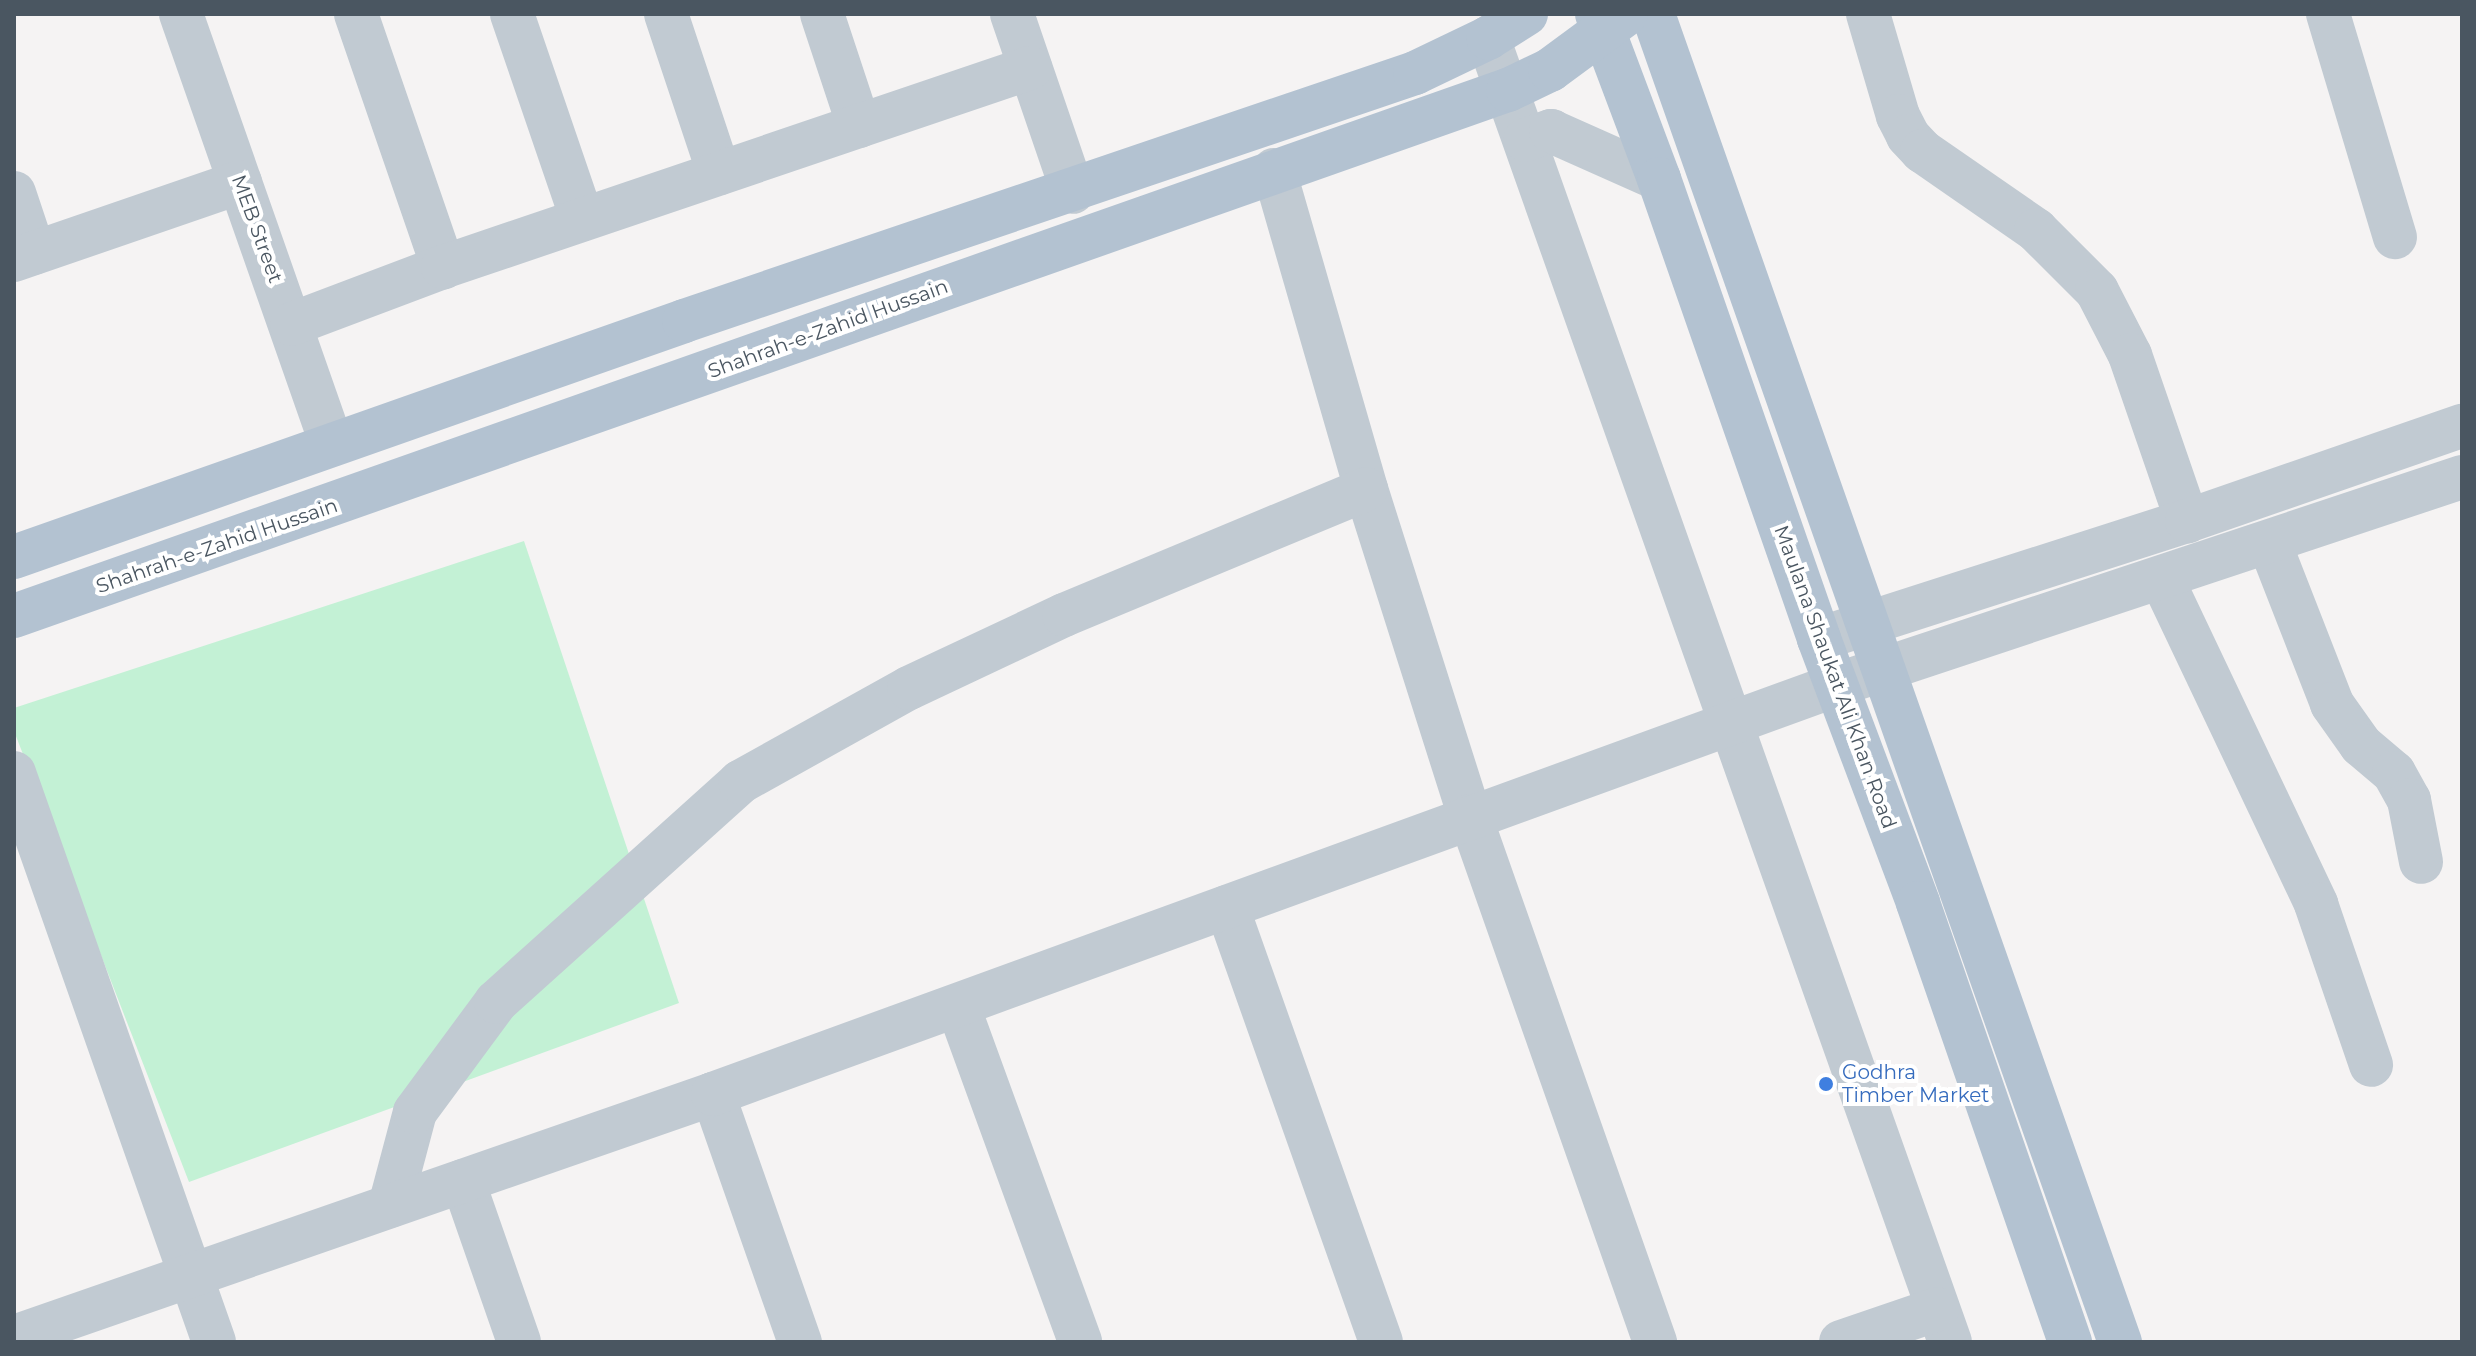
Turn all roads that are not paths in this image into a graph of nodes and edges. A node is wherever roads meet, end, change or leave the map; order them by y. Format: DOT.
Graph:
graph roads {
  1 [pos="181,14"];
  2 [pos="356,14"];
  3 [pos="512,14"];
  4 [pos="666,14"];
  5 [pos="822,14"];
  6 [pos="1012,14"];
  7 [pos="1526,14"];
  8 [pos="1653,14"];
  9 [pos="1868,14"];
  10 [pos="2328,14"];
  11 [pos="1609,19"];
  12 [pos="1488,38"];
  13 [pos="1030,68"];
  14 [pos="1508,90"];
  15 [pos="859,126"];
  16 [pos="1525,140"];
  17 [pos="1274,170"];
  18 [pos="719,173"];
  19 [pos="1659,179"];
  20 [pos="240,182"];
  21 [pos="1073,192"];
  22 [pos="14,193"];
  23 [pos="582,219"];
  24 [pos="2395,237"];
  25 [pos="24,256"];
  26 [pos="443,267"];
  27 [pos="292,324"];
  28 [pos="2462,426"];
  29 [pos="332,444"];
  30 [pos="2462,477"];
  31 [pos="1366,489"];
  32 [pos="2187,521"];
  33 [pos="2269,542"];
  34 [pos="14,557"];
  35 [pos="2162,579"];
  36 [pos="14,616"];
  37 [pos="1869,622"];
  38 [pos="1819,639"];
  39 [pos="1886,670"];
  40 [pos="1836,685"];
  41 [pos="1729,724"];
  42 [pos="14,773"];
  43 [pos="1470,816"];
  44 [pos="2421,862"];
  45 [pos="1227,907"];
  46 [pos="958,1006"];
  47 [pos="2371,1065"];
  48 [pos="713,1094"];
  49 [pos="463,1181"];
  50 [pos="390,1206"];
  51 [pos="191,1276"];
  52 [pos="1944,1326"];
  53 [pos="14,1337"];
  54 [pos="214,1342"];
  55 [pos="519,1342"];
  56 [pos="800,1342"];
  57 [pos="1080,1342"];
  58 [pos="1381,1342"];
  59 [pos="1655,1342"];
  60 [pos="1841,1342"];
  61 [pos="2070,1342"];
  62 [pos="2120,1342"];
  1 -- 20 [label="street, MEB Street"];
  2 -- 26 [label="street"];
  3 -- 23 [label="street"];
  4 -- 18 [label="street"];
  5 -- 15 [label="street"];
  6 -- 13 [label="street"];
  7 -- 12 [label="main road"];
  8 -- 37 [label="main road"];
  9 -- 32 [label="street"];
  10 -- 24 [label="street"];
  11 -- 14 [label="main road, Shahrah-e-Zahid Hussain"];
  11 -- 19 [label="main road, Maulana Shaukat Ali Khan Road"];
  12 -- 14 [label="street"];
  12 -- 21 [label="main road"];
  13 -- 15 [label="street"];
  13 -- 21 [label="street"];
  14 -- 16 [label="street"];
  14 -- 17 [label="main road, Shahrah-e-Zahid Hussain"];
  15 -- 18 [label="street"];
  16 -- 19 [label="street"];
  16 -- 41 [label="street"];
  17 -- 31 [label="street"];
  17 -- 36 [label="main road, Shahrah-e-Zahid Hussain"];
  18 -- 23 [label="street"];
  19 -- 38 [label="main road, Maulana Shaukat Ali Khan Road"];
  20 -- 25 [label="street"];
  20 -- 27 [label="street, MEB Street"];
  21 -- 29 [label="main road"];
  22 -- 25 [label="street"];
  23 -- 26 [label="street"];
  26 -- 27 [label="street"];
  27 -- 29 [label="street, MEB Street"];
  28 -- 32 [label="street"];
  29 -- 34 [label="main road"];
  30 -- 33 [label="street"];
  31 -- 43 [label="street"];
  31 -- 50 [label="street"];
  32 -- 37 [label="street"];
  33 -- 35 [label="street"];
  33 -- 44 [label="street"];
  35 -- 39 [label="street"];
  35 -- 47 [label="street"];
  37 -- 38 [label="street"];
  37 -- 39 [label="main road"];
  38 -- 40 [label="main road, Maulana Shaukat Ali Khan Road"];
  39 -- 40 [label="street"];
  39 -- 62 [label="main road"];
  40 -- 41 [label="street"];
  40 -- 61 [label="main road, Maulana Shaukat Ali Khan Road"];
  41 -- 43 [label="street"];
  41 -- 52 [label="street"];
  42 -- 51 [label="street"];
  43 -- 45 [label="street"];
  43 -- 59 [label="street"];
  45 -- 46 [label="street"];
  45 -- 58 [label="street"];
  46 -- 48 [label="street"];
  46 -- 57 [label="street"];
  48 -- 49 [label="street"];
  48 -- 56 [label="street"];
  49 -- 50 [label="street"];
  49 -- 55 [label="street"];
  50 -- 51 [label="street"];
  51 -- 53 [label="street"];
  51 -- 54 [label="street"];
  52 -- 60 [label="street"];
}
